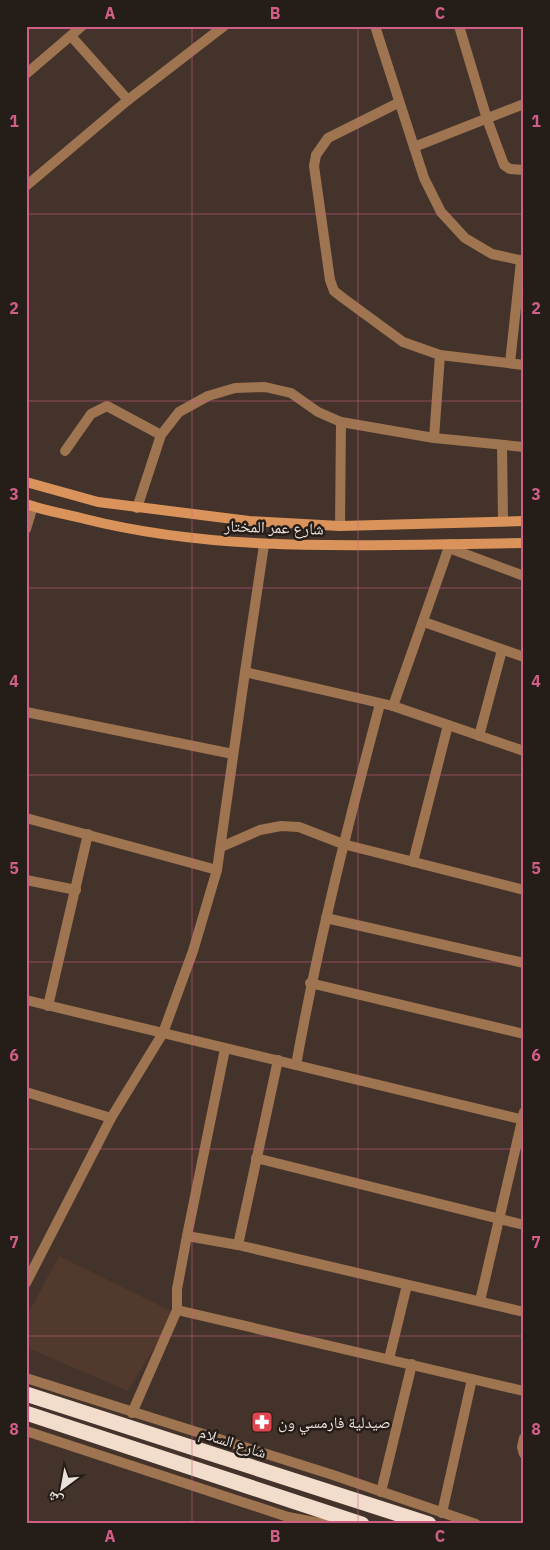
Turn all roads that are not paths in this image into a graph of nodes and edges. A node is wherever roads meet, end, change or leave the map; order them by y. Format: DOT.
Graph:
graph roads {
  1 [pos="82,26"];
  2 [pos="224,26"];
  3 [pos="375,26"];
  4 [pos="458,26"];
  5 [pos="71,36"];
  6 [pos="26,74"];
  7 [pos="128,100"];
  8 [pos="398,103"];
  9 [pos="524,104"];
  10 [pos="486,119"];
  11 [pos="414,147"];
  12 [pos="524,170"];
  13 [pos="26,186"];
  14 [pos="522,261"];
  15 [pos="440,355"];
  16 [pos="510,363"];
  17 [pos="524,364"];
  18 [pos="340,422"];
  19 [pos="161,434"];
  20 [pos="434,438"];
  21 [pos="502,445"];
  22 [pos="524,447"];
  23 [pos="65,451"];
  24 [pos="26,482"];
  25 [pos="30,505"];
  26 [pos="137,508"];
  27 [pos="503,521"];
  28 [pos="524,521"];
  29 [pos="340,526"];
  30 [pos="26,529"];
  31 [pos="524,543"];
  32 [pos="264,545"];
  33 [pos="450,546"];
  34 [pos="524,576"];
  35 [pos="424,622"];
  36 [pos="502,650"];
  37 [pos="523,655"];
  38 [pos="245,672"];
  39 [pos="380,704"];
  40 [pos="393,706"];
  41 [pos="26,712"];
  42 [pos="448,725"];
  43 [pos="479,736"];
  44 [pos="524,751"];
  45 [pos="233,754"];
  46 [pos="26,818"];
  47 [pos="88,834"];
  48 [pos="343,844"];
  49 [pos="221,847"];
  50 [pos="413,862"];
  51 [pos="218,870"];
  52 [pos="26,880"];
  53 [pos="76,890"];
  54 [pos="524,890"];
  55 [pos="326,918"];
  56 [pos="524,963"];
  57 [pos="310,983"];
  58 [pos="26,1000"];
  59 [pos="48,1006"];
  60 [pos="163,1033"];
  61 [pos="524,1034"];
  62 [pos="225,1050"];
  63 [pos="278,1060"];
  64 [pos="296,1065"];
  65 [pos="26,1092"];
  66 [pos="523,1117"];
  67 [pos="111,1118"];
  68 [pos="256,1158"];
  69 [pos="500,1219"];
  70 [pos="524,1225"];
  71 [pos="187,1236"];
  72 [pos="238,1245"];
  73 [pos="26,1283"];
  74 [pos="407,1286"];
  75 [pos="480,1302"];
  76 [pos="178,1310"];
  77 [pos="524,1312"];
  78 [pos="389,1359"];
  79 [pos="412,1364"];
  80 [pos="26,1378"];
  81 [pos="472,1379"];
  82 [pos="524,1391"];
  83 [pos="26,1394"];
  84 [pos="132,1413"];
  85 [pos="26,1414"];
  86 [pos="26,1431"];
  87 [pos="524,1438"];
  88 [pos="524,1454"];
  89 [pos="381,1492"];
  90 [pos="442,1513"];
  91 [pos="325,1524"];
  92 [pos="362,1524"];
  93 [pos="429,1524"];
  94 [pos="476,1524"];
  1 -- 5 [label="street"];
  2 -- 7 [label="street"];
  3 -- 8 [label="street"];
  4 -- 10 [label="street"];
  5 -- 6 [label="street"];
  5 -- 7 [label="street"];
  7 -- 13 [label="street"];
  8 -- 11 [label="street"];
  8 -- 15 [label="street"];
  9 -- 10 [label="street"];
  10 -- 11 [label="street"];
  10 -- 12 [label="street"];
  11 -- 14 [label="street"];
  14 -- 16 [label="street"];
  15 -- 16 [label="street"];
  15 -- 20 [label="street"];
  16 -- 17 [label="street"];
  18 -- 19 [label="street"];
  18 -- 20 [label="street"];
  18 -- 29 [label="street"];
  19 -- 23 [label="street"];
  19 -- 26 [label="street"];
  20 -- 21 [label="street"];
  21 -- 22 [label="street"];
  21 -- 27 [label="street"];
  24 -- 26 [label="street, شارع عمر المختار"];
  25 -- 30 [label="street"];
  25 -- 32 [label="street, شارع عمر المختار"];
  26 -- 29 [label="street, شارع عمر المختار"];
  27 -- 28 [label="street, شارع عمر المختار"];
  27 -- 29 [label="street, شارع عمر المختار"];
  31 -- 33 [label="street, شارع عمر المختار"];
  32 -- 33 [label="street, شارع عمر المختار"];
  32 -- 38 [label="street"];
  33 -- 34 [label="street"];
  33 -- 35 [label="street"];
  35 -- 36 [label="street"];
  35 -- 40 [label="street"];
  36 -- 37 [label="street"];
  36 -- 43 [label="street"];
  38 -- 39 [label="street"];
  38 -- 45 [label="street"];
  39 -- 40 [label="street"];
  39 -- 48 [label="street"];
  40 -- 42 [label="street"];
  41 -- 45 [label="street"];
  42 -- 43 [label="street"];
  42 -- 50 [label="street"];
  43 -- 44 [label="street"];
  45 -- 49 [label="street"];
  46 -- 47 [label="street"];
  47 -- 51 [label="street"];
  47 -- 53 [label="street"];
  48 -- 49 [label="street"];
  48 -- 50 [label="street"];
  48 -- 55 [label="street"];
  49 -- 51 [label="street"];
  50 -- 54 [label="street"];
  51 -- 60 [label="street"];
  52 -- 53 [label="street"];
  53 -- 59 [label="street"];
  55 -- 56 [label="street"];
  55 -- 57 [label="street"];
  57 -- 61 [label="street"];
  57 -- 64 [label="street"];
  58 -- 59 [label="street"];
  59 -- 60 [label="street"];
  60 -- 62 [label="street"];
  60 -- 67 [label="street"];
  62 -- 63 [label="street"];
  62 -- 71 [label="street"];
  63 -- 64 [label="street"];
  63 -- 68 [label="street"];
  64 -- 66 [label="street"];
  65 -- 67 [label="street"];
  66 -- 69 [label="street"];
  67 -- 73 [label="street"];
  68 -- 69 [label="street"];
  68 -- 72 [label="street"];
  69 -- 70 [label="street"];
  69 -- 75 [label="street"];
  71 -- 72 [label="street"];
  71 -- 76 [label="street"];
  72 -- 74 [label="street"];
  74 -- 75 [label="street"];
  74 -- 78 [label="street"];
  75 -- 77 [label="street"];
  76 -- 78 [label="street"];
  76 -- 84 [label="street"];
  78 -- 79 [label="street"];
  79 -- 81 [label="street"];
  79 -- 89 [label="street"];
  80 -- 84 [label="street"];
  81 -- 82 [label="street"];
  81 -- 90 [label="street"];
  83 -- 93 [label="highway, شارع السلام"];
  84 -- 89 [label="street"];
  85 -- 92 [label="highway"];
  86 -- 91 [label="street"];
  87 -- 88 [label="street"];
  89 -- 90 [label="street"];
  90 -- 94 [label="street"];
}
